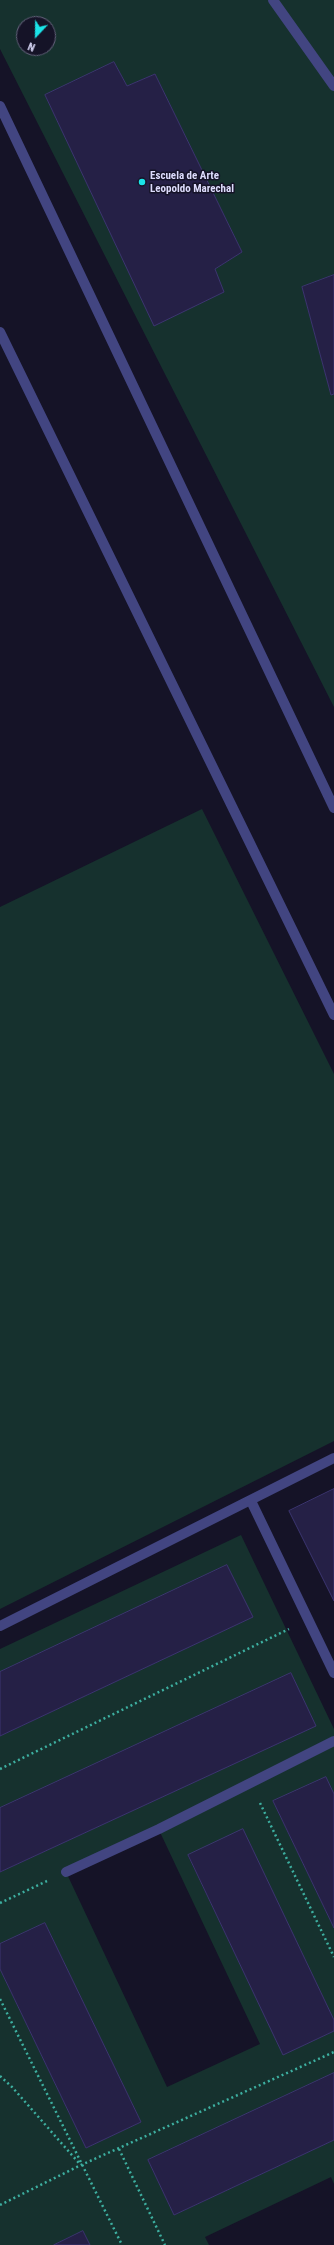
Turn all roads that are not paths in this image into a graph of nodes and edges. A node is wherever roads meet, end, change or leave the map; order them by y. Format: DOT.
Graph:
graph roads {
  1 [pos="273,0"];
  2 [pos="334,86"];
  3 [pos="0,106"];
  4 [pos="0,332"];
  5 [pos="334,808"];
  6 [pos="334,1015"];
  7 [pos="334,1458"];
  8 [pos="251,1501"];
  9 [pos="0,1626"];
  10 [pos="334,1673"];
  11 [pos="334,1741"];
  12 [pos="66,1872"];
  1 -- 2 [label="street"];
  3 -- 5 [label="street"];
  4 -- 6 [label="street"];
  7 -- 8 [label="street"];
  8 -- 9 [label="street"];
  8 -- 10 [label="street"];
  11 -- 12 [label="street"];
}
